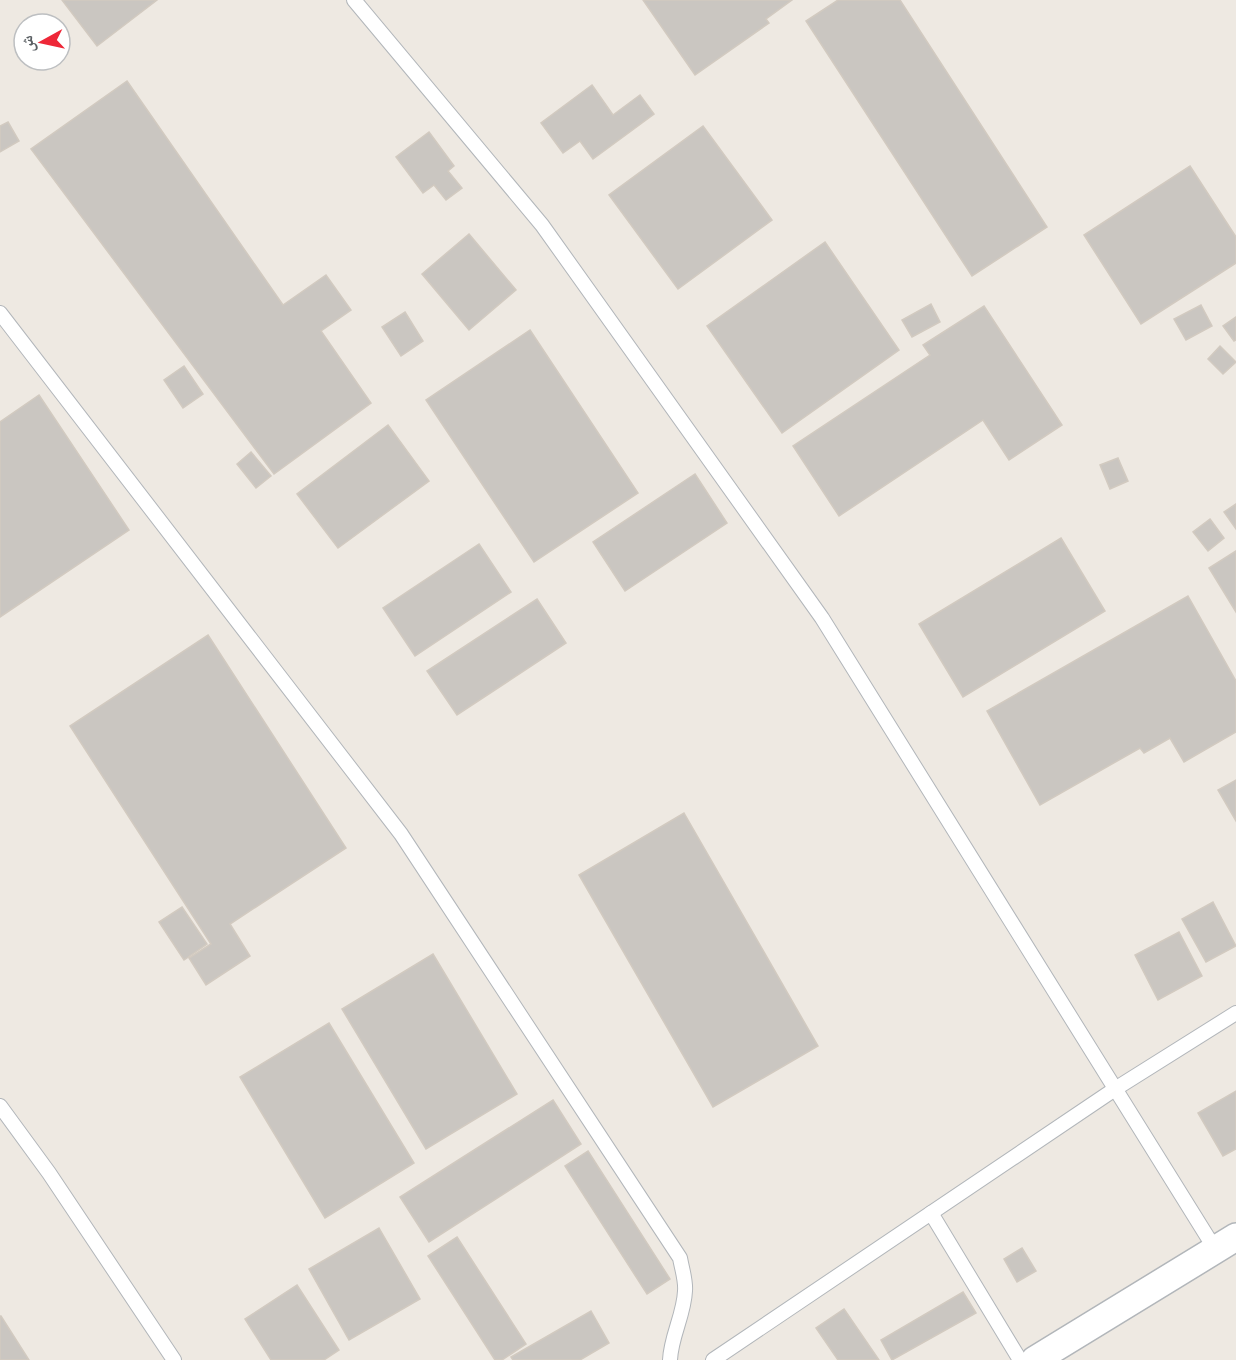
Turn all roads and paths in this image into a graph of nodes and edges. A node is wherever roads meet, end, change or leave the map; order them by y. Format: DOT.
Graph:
graph roads {
  1 [pos="354,0"];
  2 [pos="0,314"];
  3 [pos="1236,1013"];
  4 [pos="1115,1089"];
  5 [pos="0,1106"];
  6 [pos="931,1212"];
  7 [pos="1225,1243"];
  8 [pos="174,1360"];
  9 [pos="670,1360"];
  10 [pos="713,1360"];
  11 [pos="1020,1360"];
  12 [pos="1035,1360"];
  1 -- 4 [label="lane"];
  2 -- 9 [label="lane"];
  3 -- 4 [label="lane"];
  4 -- 6 [label="lane"];
  4 -- 7 [label="lane"];
  5 -- 8 [label="lane"];
  6 -- 10 [label="lane"];
  6 -- 11 [label="lane"];
  7 -- 12 [label="street"];
}
